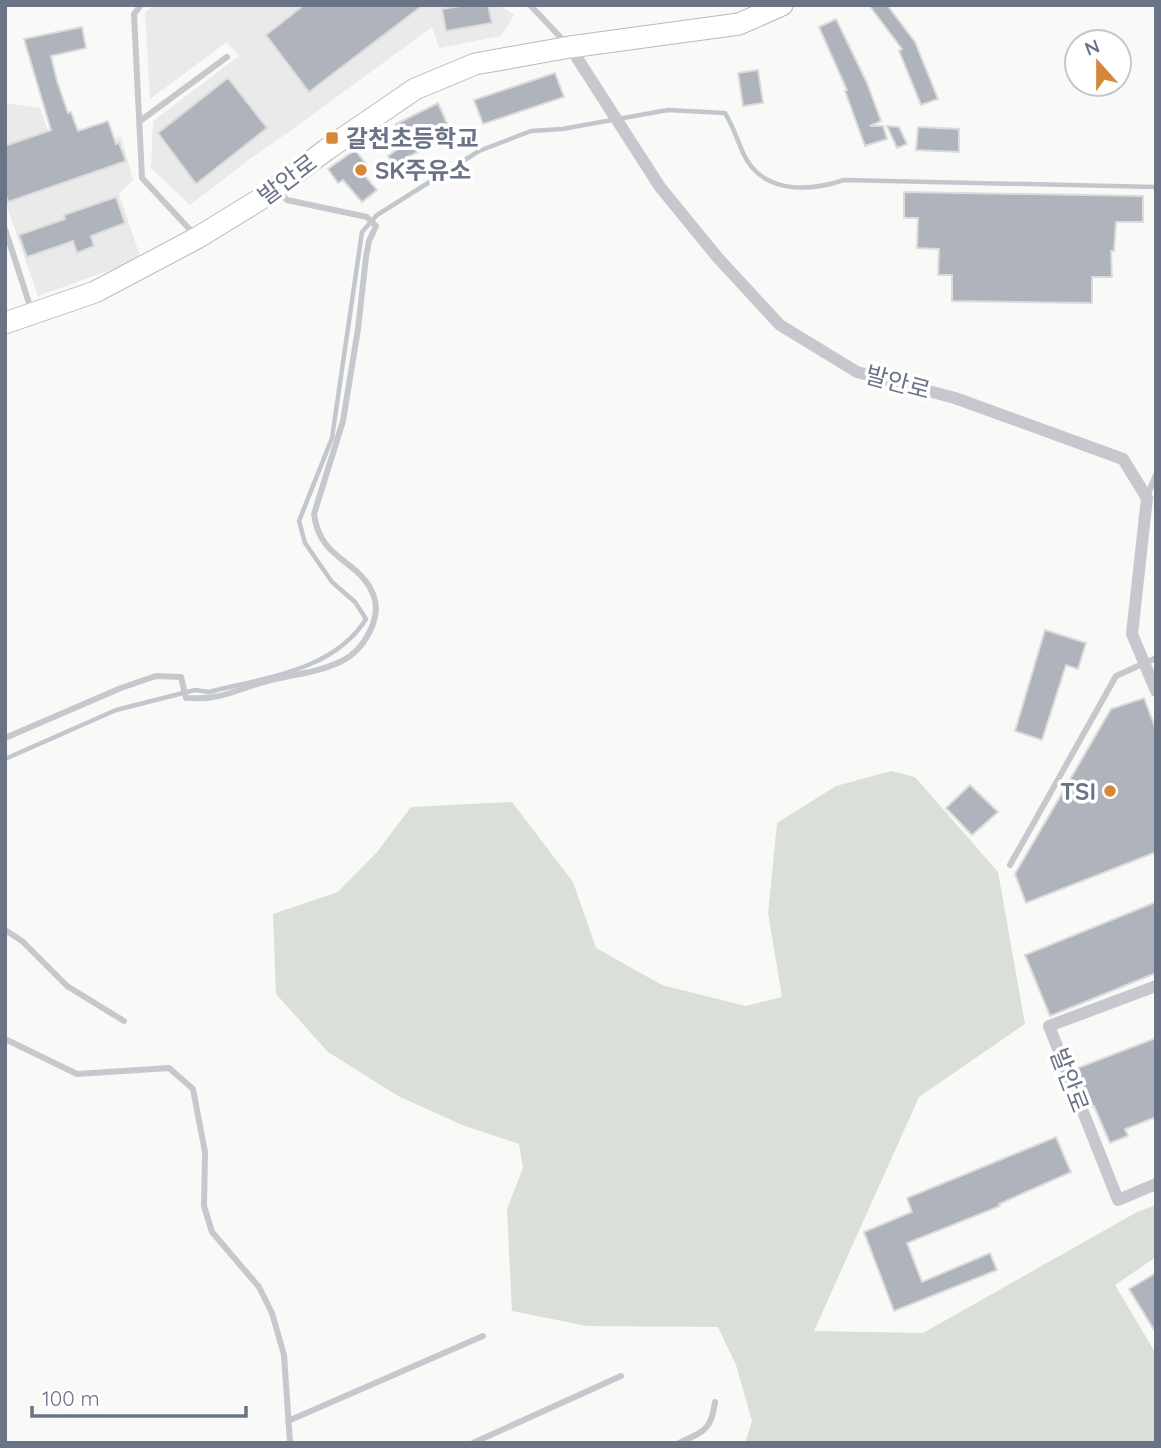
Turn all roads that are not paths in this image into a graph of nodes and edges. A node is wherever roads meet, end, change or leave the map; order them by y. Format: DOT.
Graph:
graph roads {
  1 [pos="141,5"];
  2 [pos="530,5"];
  3 [pos="782,5"];
  4 [pos="570,47"];
  5 [pos="227,57"];
  6 [pos="139,121"];
  7 [pos="275,189"];
  8 [pos="5,229"];
  9 [pos="197,238"];
  10 [pos="33,314"];
  11 [pos="5,323"];
  12 [pos="1156,475"];
  13 [pos="1147,498"];
  14 [pos="1150,660"];
  15 [pos="1156,691"];
  16 [pos="5,738"];
  17 [pos="1010,865"];
  18 [pos="5,930"];
  19 [pos="1156,986"];
  20 [pos="124,1021"];
  21 [pos="5,1039"];
  22 [pos="1156,1184"];
  23 [pos="483,1336"];
  24 [pos="621,1376"];
  25 [pos="715,1402"];
  26 [pos="288,1421"];
  27 [pos="290,1443"];
  28 [pos="473,1443"];
  29 [pos="679,1443"];
  1 -- 6 [label="lane"];
  2 -- 4 [label="lane, 발안로"];
  3 -- 4 [label="main road, 발안로"];
  4 -- 7 [label="main road, 발안로"];
  4 -- 13 [label="street, 발안로"];
  5 -- 6 [label="lane"];
  6 -- 9 [label="lane"];
  7 -- 9 [label="main road, 발안로"];
  7 -- 16 [label="lane"];
  8 -- 10 [label="lane"];
  9 -- 10 [label="main road, 발안로"];
  10 -- 11 [label="main road, 발안로"];
  12 -- 13 [label="lane"];
  13 -- 14 [label="street"];
  14 -- 15 [label="street"];
  14 -- 17 [label="lane"];
  18 -- 20 [label="lane"];
  19 -- 22 [label="street, 발안로"];
  21 -- 26 [label="lane"];
  23 -- 26 [label="lane"];
  24 -- 28 [label="lane"];
  25 -- 29 [label="lane"];
  26 -- 27 [label="lane"];
}
